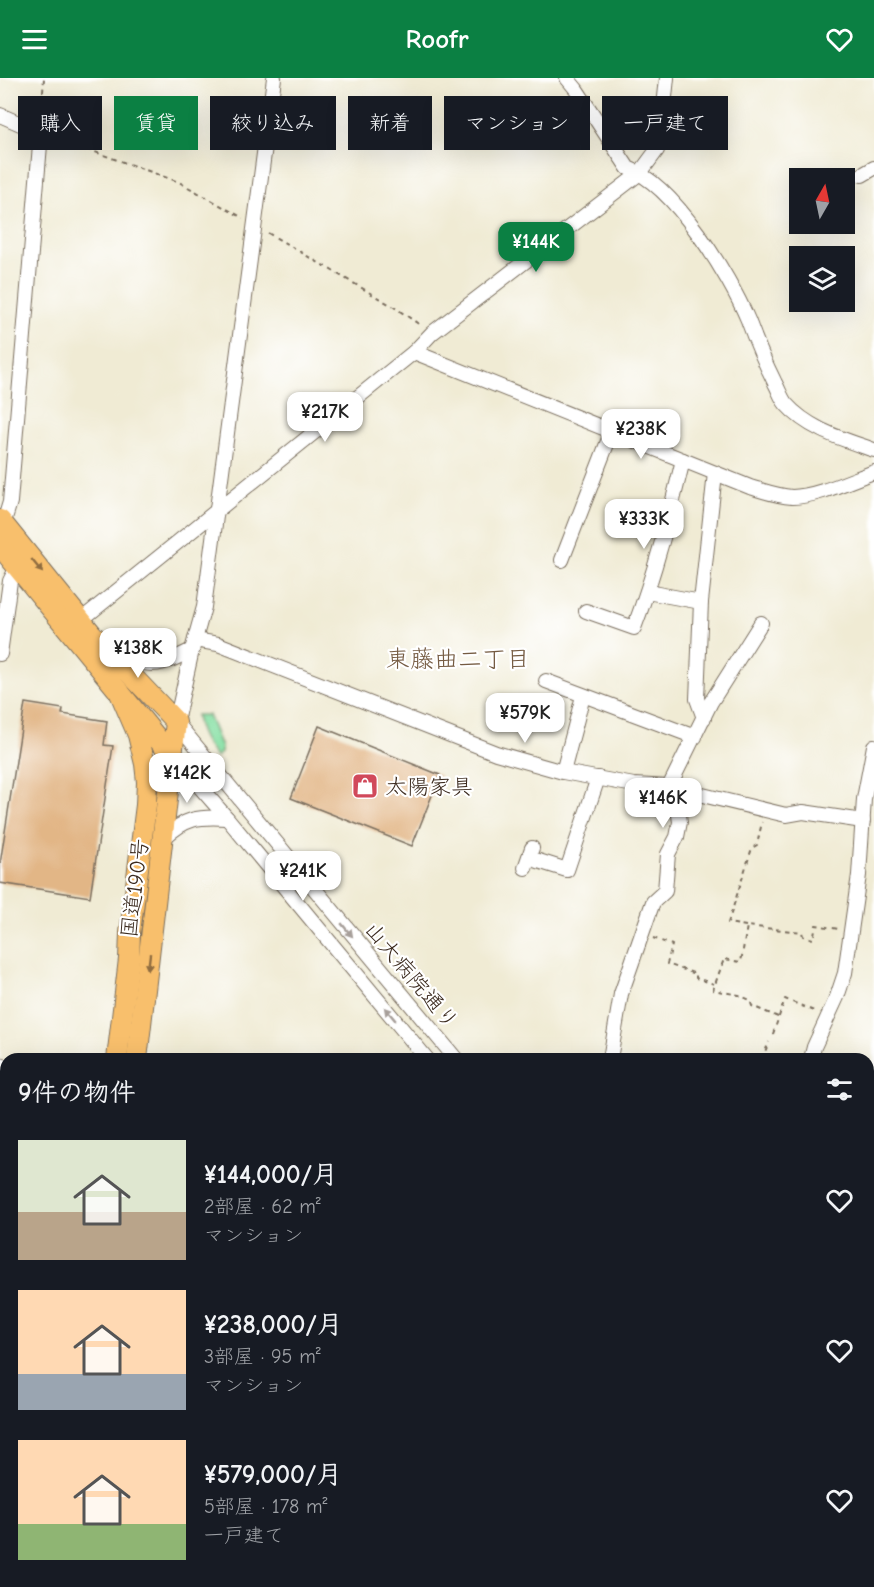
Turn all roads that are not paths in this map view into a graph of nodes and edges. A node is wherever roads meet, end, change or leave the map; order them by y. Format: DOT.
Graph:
graph roads {
  1 [pos="274,78"];
  2 [pos="567,78"];
  3 [pos="667,78"];
  4 [pos="0,115"];
  5 [pos="640,172"];
  6 [pos="414,352"];
  7 [pos="612,431"];
  8 [pos="874,450"];
  9 [pos="683,460"];
  10 [pos="715,472"];
  11 [pos="874,472"];
  12 [pos="216,510"];
  13 [pos="2,522"];
  14 [pos="0,546"];
  15 [pos="562,561"];
  16 [pos="17,567"];
  17 [pos="647,592"];
  18 [pos="701,602"];
  19 [pos="586,611"];
  20 [pos="761,623"];
  21 [pos="86,627"];
  22 [pos="194,645"];
  23 [pos="0,654"];
  24 [pos="546,681"];
  25 [pos="119,691"];
  26 [pos="584,696"];
  27 [pos="704,718"];
  28 [pos="176,722"];
  29 [pos="695,737"];
  30 [pos="874,746"];
  31 [pos="170,753"];
  32 [pos="563,772"];
  33 [pos="598,778"];
  34 [pos="669,787"];
  35 [pos="226,818"];
  36 [pos="863,821"];
  37 [pos="164,838"];
  38 [pos="529,858"];
  39 [pos="129,959"];
  40 [pos="118,1053"];
  41 [pos="138,1053"];
  42 [pos="422,1053"];
  43 [pos="451,1053"];
  44 [pos="611,1053"];
  45 [pos="812,1053"];
  1 -- 12 [label="street"];
  2 -- 5 [label="street"];
  3 -- 5 [label="street"];
  4 -- 13 [label="street"];
  5 -- 6 [label="street"];
  5 -- 8 [label="street"];
  6 -- 7 [label="street"];
  6 -- 12 [label="street"];
  7 -- 9 [label="street"];
  7 -- 15 [label="street"];
  9 -- 10 [label="street"];
  9 -- 17 [label="street"];
  10 -- 11 [label="street"];
  10 -- 18 [label="street"];
  12 -- 21 [label="street"];
  12 -- 22 [label="street"];
  13 -- 21 [label="highway, one-way"];
  14 -- 16 [label="highway, 国道190号"];
  16 -- 23 [label="street"];
  16 -- 25 [label="highway, 国道190号"];
  17 -- 18 [label="street"];
  17 -- 19 [label="street"];
  18 -- 27 [label="street"];
  20 -- 27 [label="street"];
  21 -- 22 [label="street"];
  21 -- 28 [label="highway"];
  22 -- 28 [label="street"];
  22 -- 32 [label="street"];
  24 -- 26 [label="street"];
  25 -- 31 [label="highway, 国道190号"];
  25 -- 39 [label="highway, 国道190号"];
  26 -- 29 [label="street"];
  26 -- 32 [label="street"];
  27 -- 29 [label="street"];
  28 -- 31 [label="highway, 国道190号"];
  28 -- 43 [label="street, 山大病院通り, one-way"];
  29 -- 34 [label="street"];
  30 -- 36 [label="street"];
  31 -- 35 [label="street, 山大病院通り"];
  31 -- 37 [label="highway, 国道190号"];
  31 -- 39 [label="highway, 国道190号"];
  32 -- 33 [label="street"];
  33 -- 34 [label="street"];
  33 -- 38 [label="street"];
  34 -- 36 [label="street"];
  34 -- 44 [label="street"];
  35 -- 37 [label="street"];
  42 -- 35 [label="street, 山大病院通り, one-way"];
  36 -- 45 [label="street"];
  37 -- 41 [label="highway, 国道190号, one-way"];
  39 -- 40 [label="highway, 国道190号"];
}
